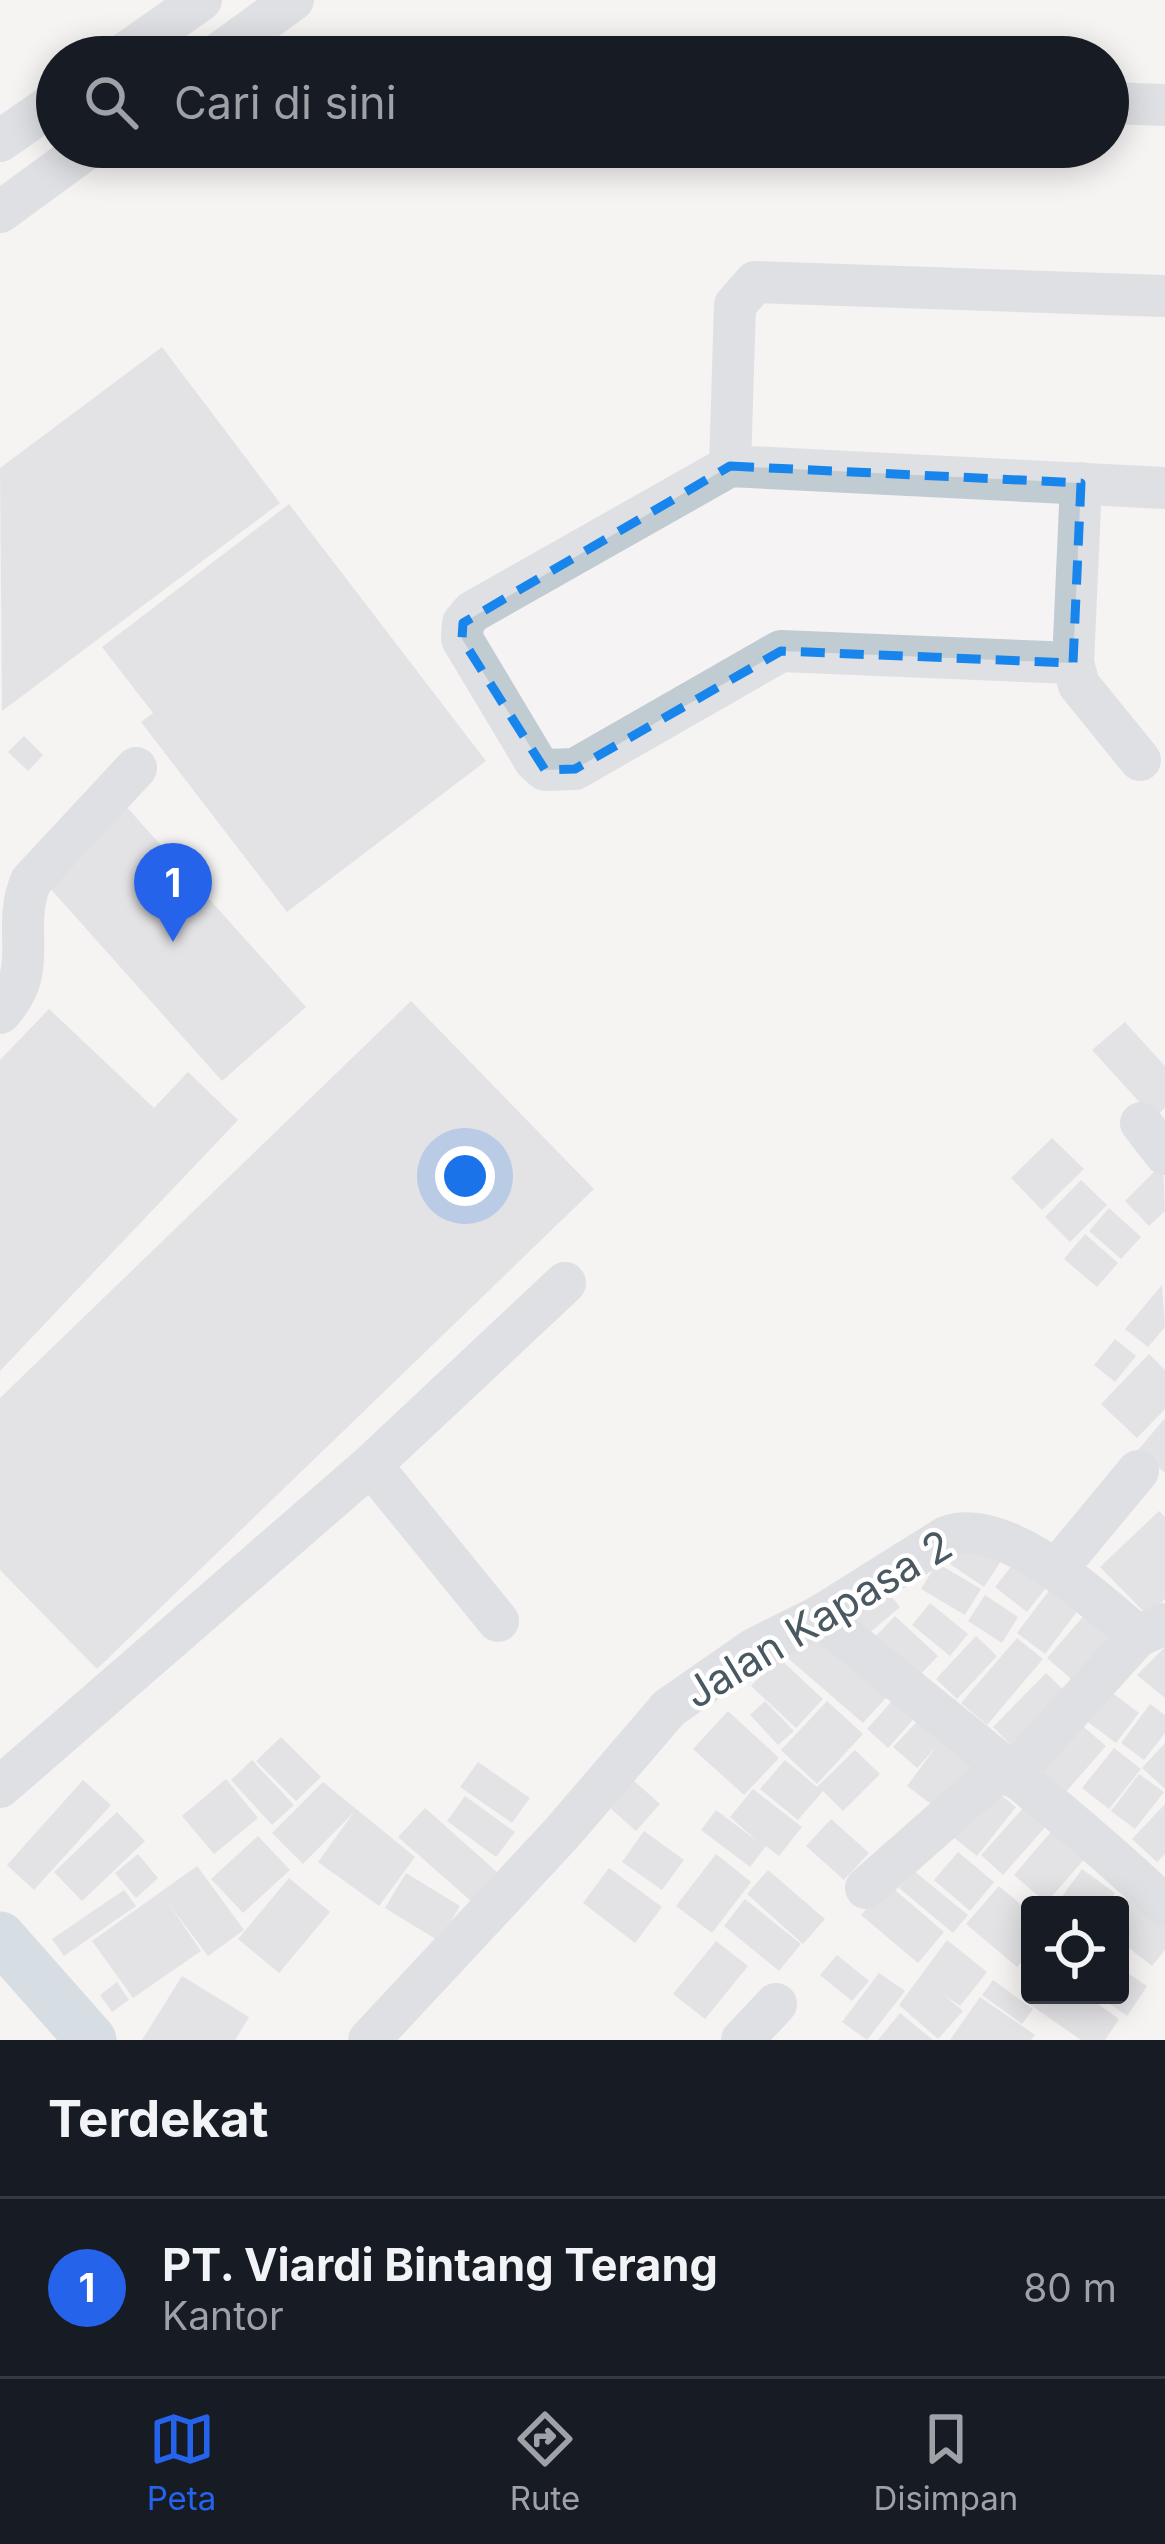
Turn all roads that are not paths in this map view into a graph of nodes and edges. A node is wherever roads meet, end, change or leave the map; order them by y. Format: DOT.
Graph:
graph roads {
  1 [pos="201,0"];
  2 [pos="293,0"];
  3 [pos="150,36"];
  4 [pos="243,36"];
  5 [pos="1129,103"];
  6 [pos="1165,104"];
  7 [pos="36,116"];
  8 [pos="0,141"];
  9 [pos="60,168"];
  10 [pos="0,212"];
  11 [pos="1165,296"];
  12 [pos="730,466"];
  13 [pos="1081,483"];
  14 [pos="1165,488"];
  15 [pos="1073,663"];
  16 [pos="1140,760"];
  17 [pos="136,768"];
  18 [pos="0,1013"];
  19 [pos="565,1283"];
  20 [pos="371,1465"];
  21 [pos="1138,1471"];
  22 [pos="1056,1570"];
  23 [pos="820,1616"];
  24 [pos="498,1621"];
  25 [pos="1151,1630"];
  26 [pos="1006,1773"];
  27 [pos="0,1787"];
  28 [pos="866,1888"];
  29 [pos="1165,1906"];
  30 [pos="0,1937"];
  31 [pos="776,2004"];
  32 [pos="91,2040"];
  33 [pos="369,2040"];
  34 [pos="742,2040"];
  1 -- 3 [label="street"];
  2 -- 4 [label="street"];
  5 -- 6 [label="street"];
  7 -- 8 [label="street"];
  9 -- 10 [label="street"];
  11 -- 12 [label="street"];
  12 -- 13 [label="street"];
  12 -- 15 [label="street"];
  13 -- 14 [label="street"];
  13 -- 15 [label="street"];
  15 -- 16 [label="street"];
  17 -- 18 [label="street"];
  19 -- 20 [label="street"];
  20 -- 24 [label="street"];
  20 -- 27 [label="street"];
  21 -- 22 [label="street"];
  22 -- 23 [label="street, Jalan Kapasa 2"];
  22 -- 25 [label="street, Jalan Kapasa 2"];
  23 -- 26 [label="street"];
  23 -- 33 [label="street, Jalan Kapasa 2"];
  25 -- 26 [label="street"];
  26 -- 28 [label="street"];
  26 -- 29 [label="street"];
  30 -- 32 [label="main road"];
  31 -- 34 [label="street"];
}
